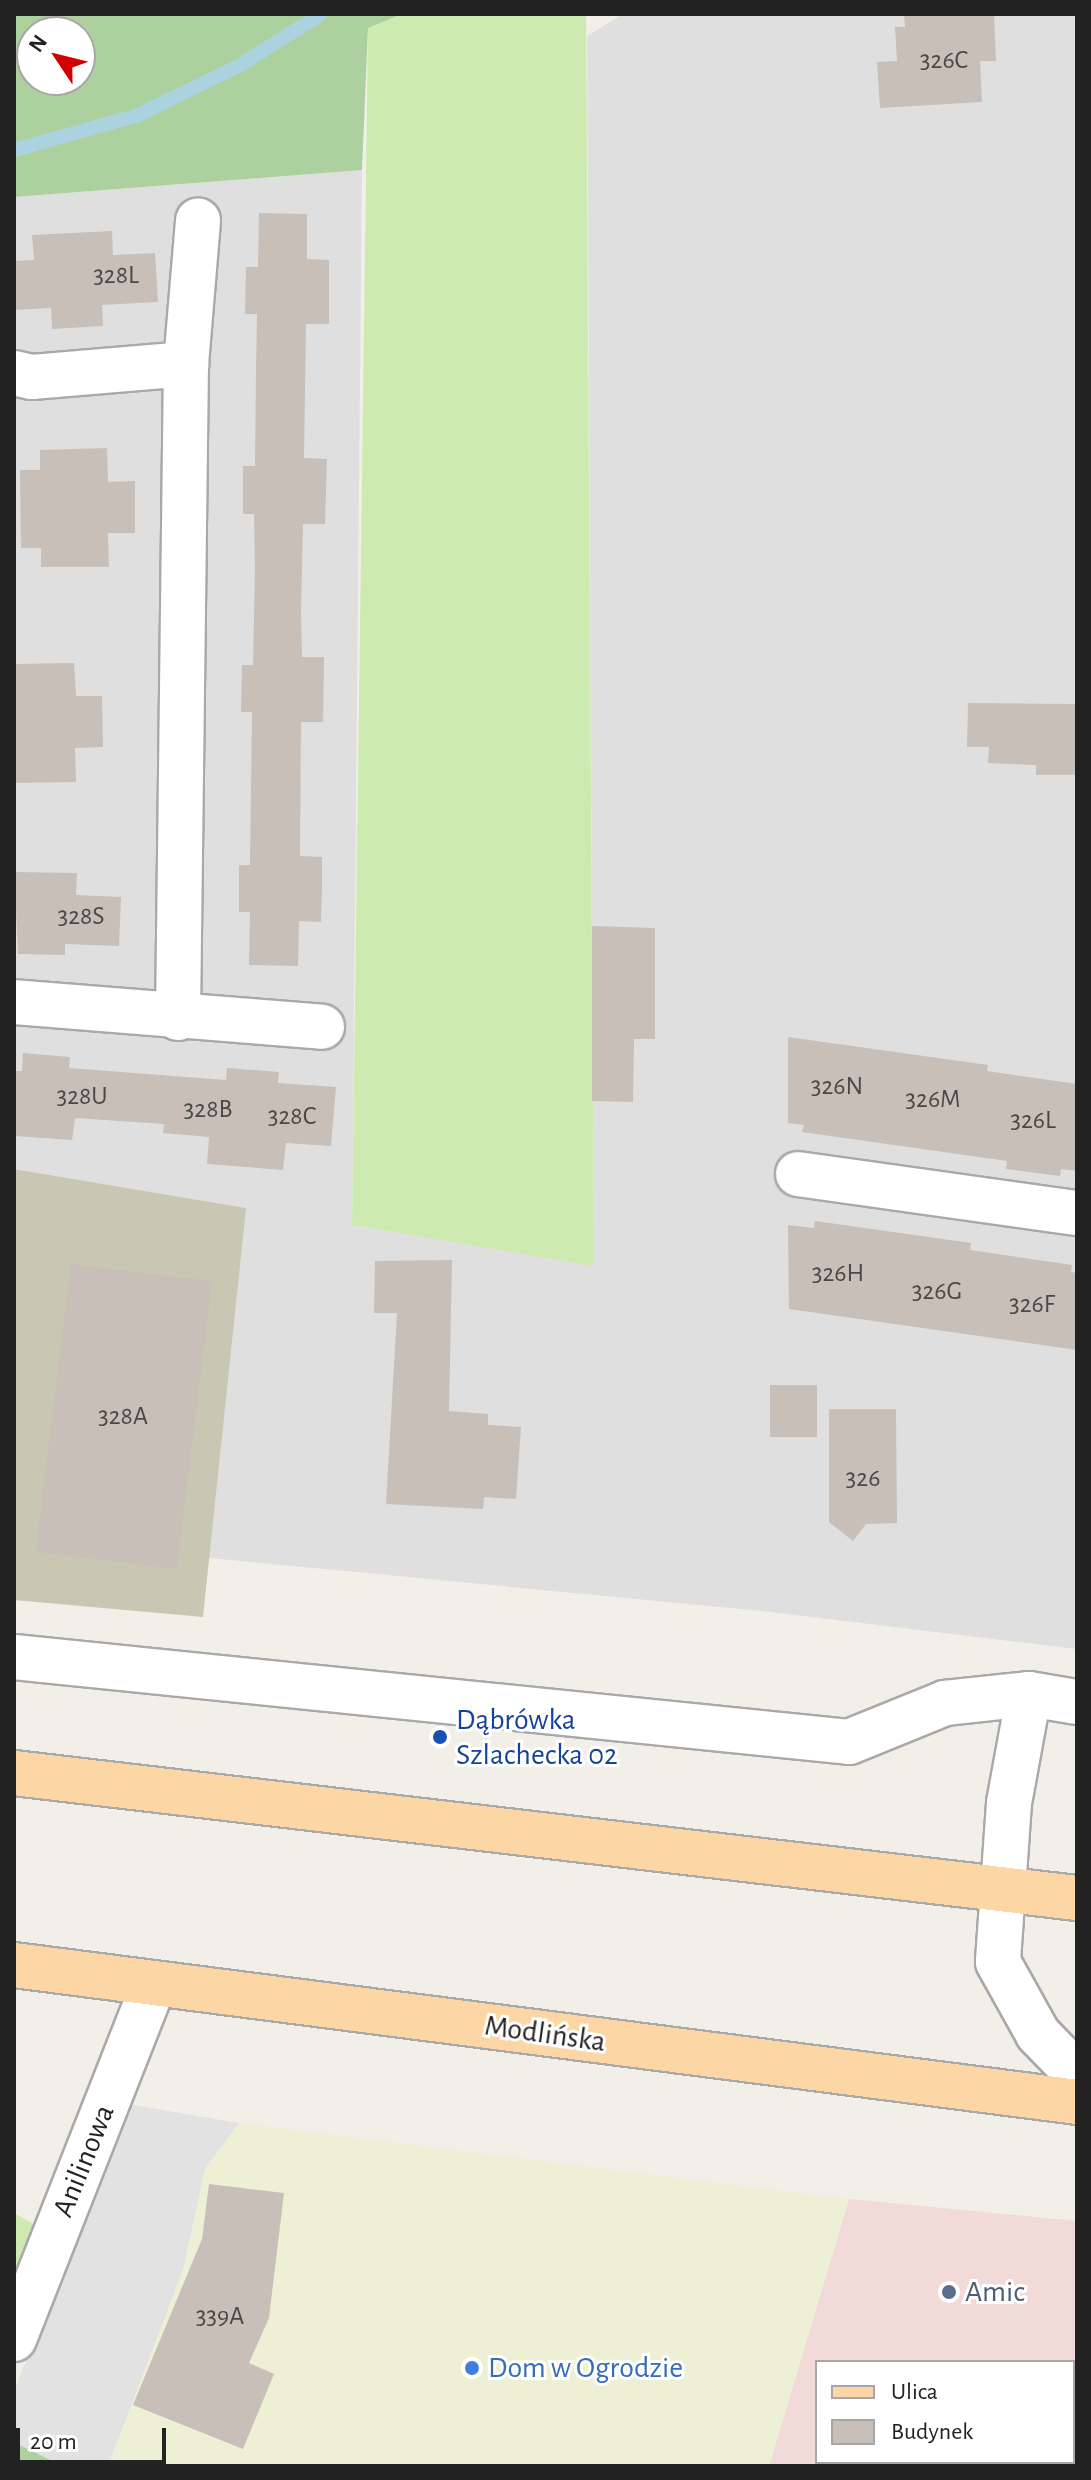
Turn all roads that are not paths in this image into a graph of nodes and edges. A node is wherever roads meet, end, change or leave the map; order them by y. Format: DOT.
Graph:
graph roads {
  1 [pos="198,220"];
  2 [pos="186,364"];
  3 [pos="14,373"];
  4 [pos="14,1002"];
  5 [pos="178,1018"];
  6 [pos="322,1027"];
  7 [pos="798,1174"];
  8 [pos="1077,1213"];
  9 [pos="14,1657"];
  10 [pos="1029,1694"];
  11 [pos="1077,1702"];
  12 [pos="14,1773"];
  13 [pos="1003,1890"];
  14 [pos="1077,1898"];
  15 [pos="14,1965"];
  16 [pos="154,1984"];
  17 [pos="1077,2074"];
  18 [pos="1077,2102"];
  19 [pos="14,2339"];
  1 -- 2 [label="street"];
  2 -- 3 [label="street"];
  2 -- 5 [label="street"];
  4 -- 5 [label="street"];
  5 -- 6 [label="street"];
  7 -- 8 [label="street"];
  9 -- 10 [label="street"];
  10 -- 11 [label="street"];
  10 -- 13 [label="street"];
  12 -- 13 [label="main road"];
  13 -- 14 [label="main road"];
  13 -- 17 [label="street"];
  15 -- 16 [label="main road, Modlińska"];
  16 -- 18 [label="main road, Modlińska"];
  16 -- 19 [label="street, Anilinowa"];
}
